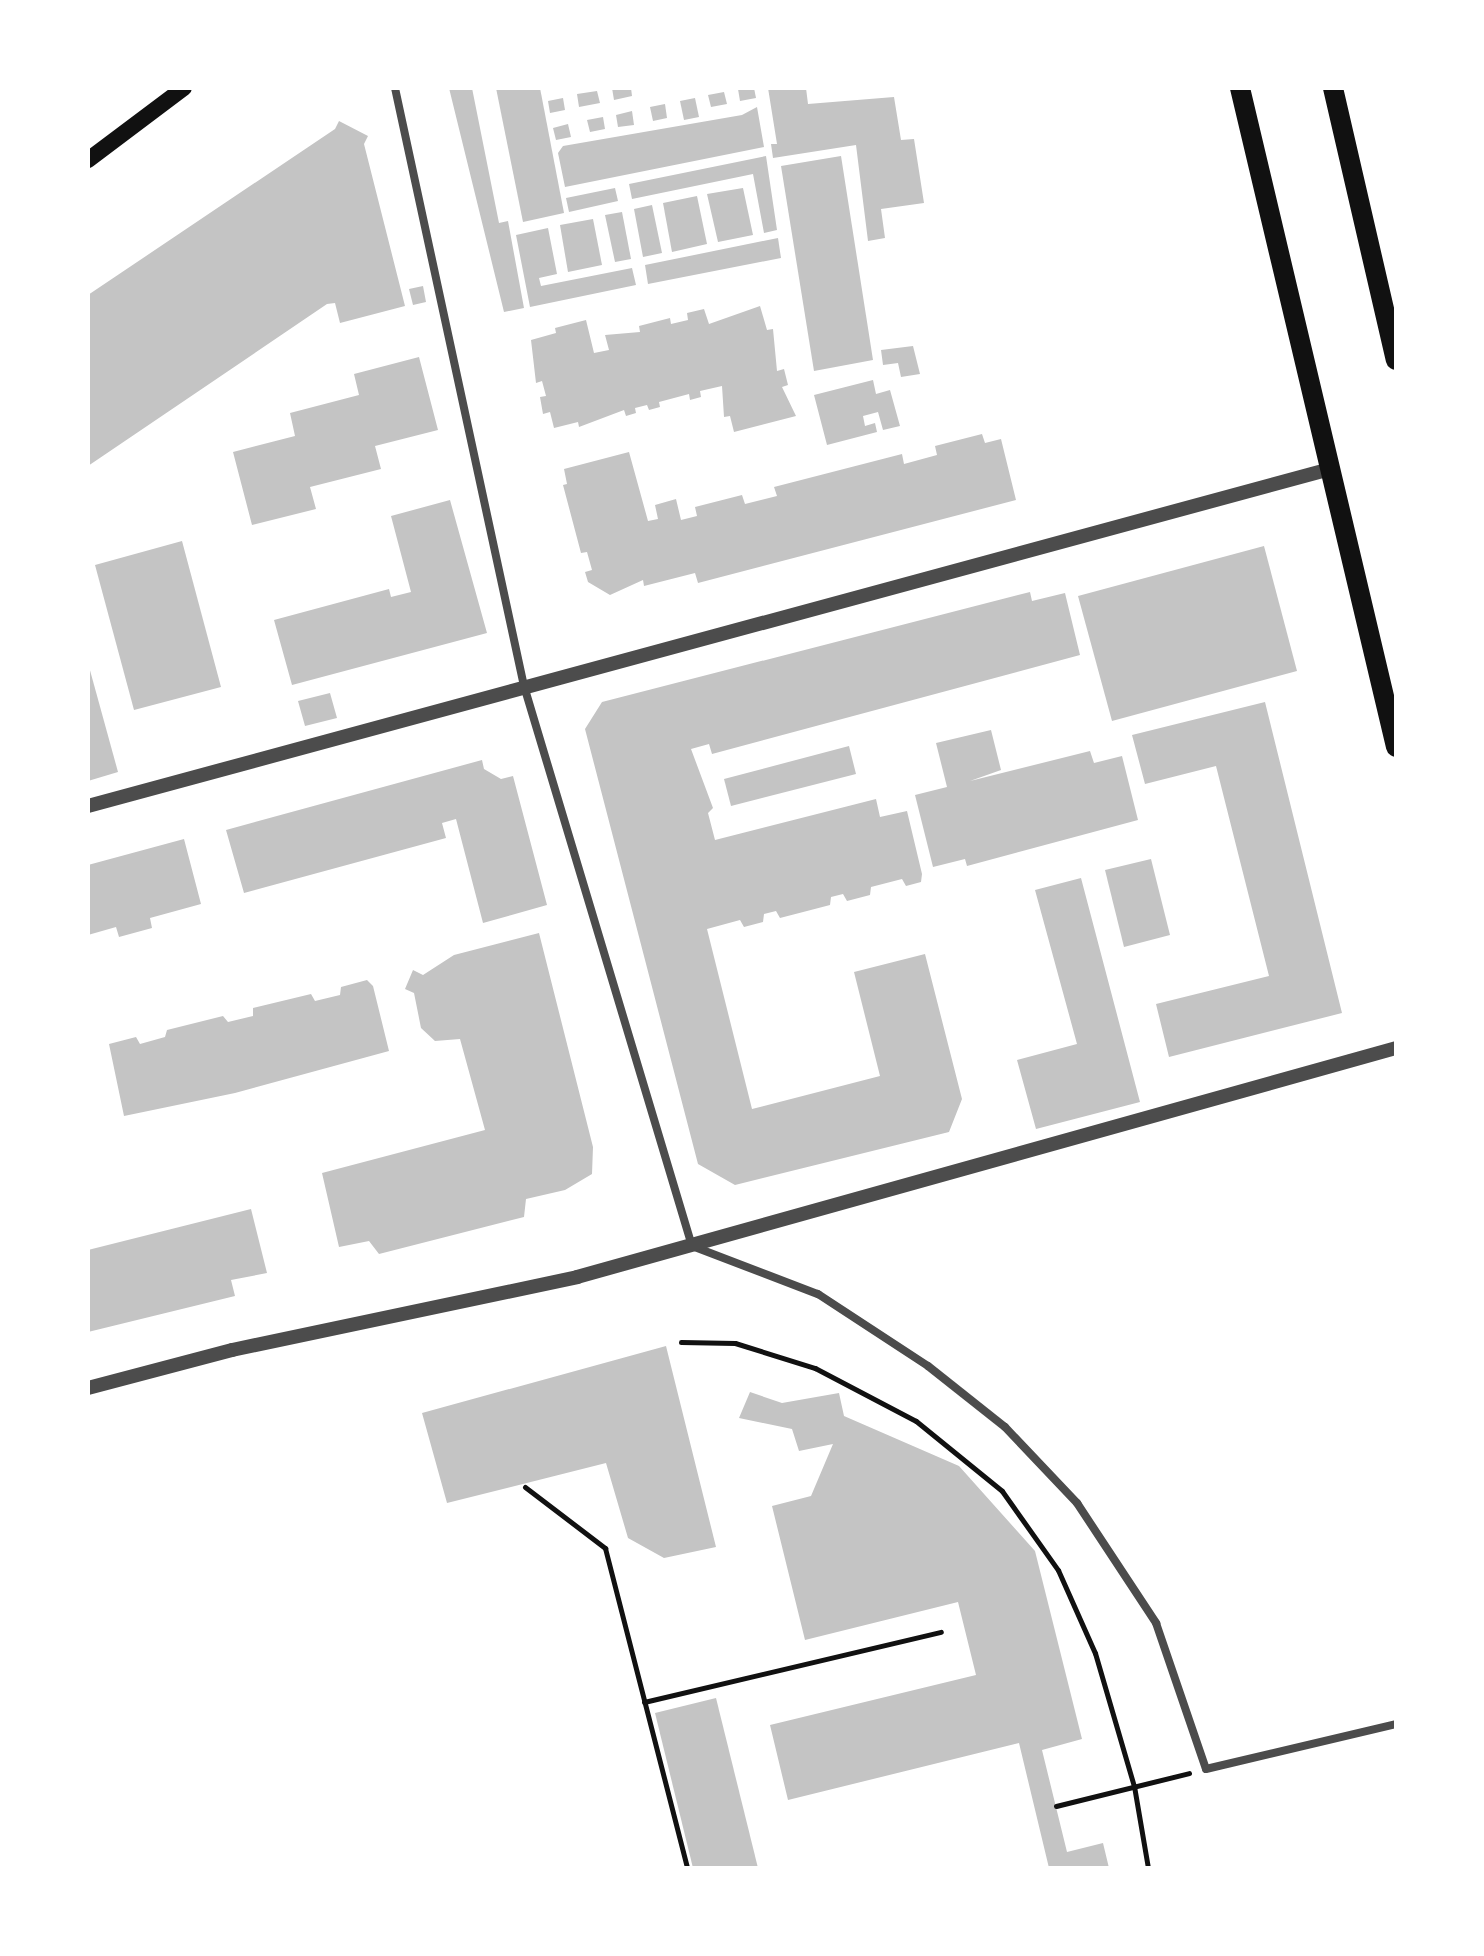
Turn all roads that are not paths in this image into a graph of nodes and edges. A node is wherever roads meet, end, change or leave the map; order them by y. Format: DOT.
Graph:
graph roads {
  1 [pos="184,88"];
  2 [pos="395,88"];
  3 [pos="1240,88"];
  4 [pos="1333,88"];
  5 [pos="88,160"];
  6 [pos="1396,360"];
  7 [pos="1330,469"];
  8 [pos="524,686"];
  9 [pos="1396,747"];
  10 [pos="88,806"];
  11 [pos="1396,1048"];
  12 [pos="692,1246"];
  13 [pos="88,1388"];
  14 [pos="1396,1724"];
  1 -- 5 [label="main road"];
  2 -- 8 [label="street"];
  3 -- 7 [label="main road"];
  4 -- 6 [label="main road"];
  7 -- 8 [label="street"];
  7 -- 9 [label="main road"];
  8 -- 10 [label="street"];
  8 -- 12 [label="street"];
  11 -- 12 [label="street"];
  12 -- 13 [label="street"];
  12 -- 14 [label="street"];
}
